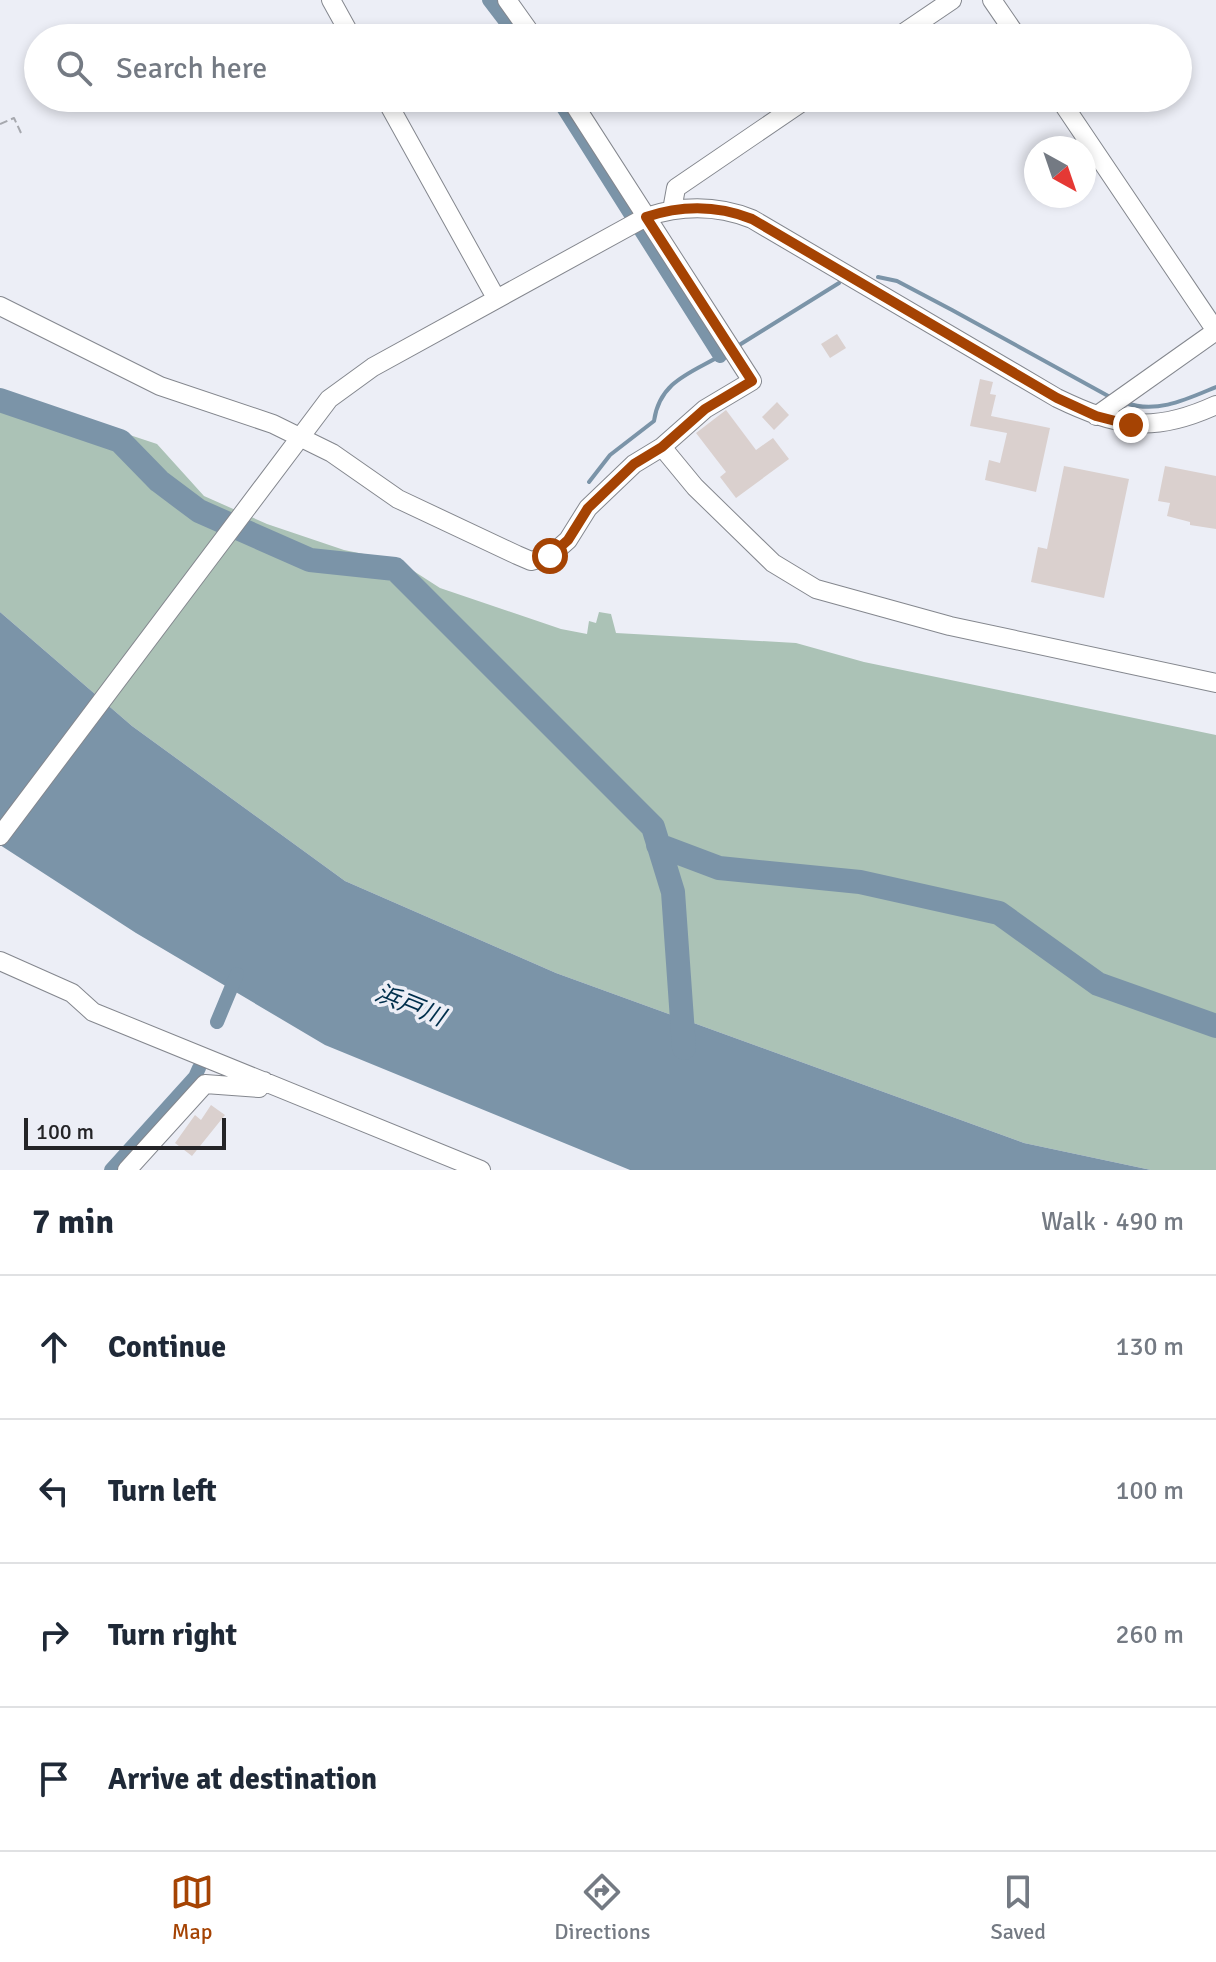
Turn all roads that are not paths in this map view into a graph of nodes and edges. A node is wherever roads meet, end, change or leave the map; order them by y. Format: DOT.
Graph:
graph roads {
  1 [pos="331,0"];
  2 [pos="507,0"];
  3 [pos="952,0"];
  4 [pos="992,0"];
  5 [pos="344,24"];
  6 [pos="524,24"];
  7 [pos="917,24"];
  8 [pos="1008,24"];
  9 [pos="393,112"];
  10 [pos="579,112"];
  11 [pos="787,112"];
  12 [pos="1068,112"];
  13 [pos="672,210"];
  14 [pos="646,217"];
  15 [pos="496,298"];
  16 [pos="0,306"];
  17 [pos="1216,331"];
  18 [pos="1216,405"];
  19 [pos="1096,416"];
  20 [pos="298,436"];
  21 [pos="662,447"];
  22 [pos="1216,683"];
  23 [pos="0,836"];
  24 [pos="0,961"];
  25 [pos="264,1081"];
  26 [pos="127,1170"];
  27 [pos="481,1170"];
  1 -- 5 [label="street"];
  2 -- 6 [label="street"];
  3 -- 7 [label="street"];
  4 -- 8 [label="street"];
  9 -- 15 [label="street"];
  10 -- 14 [label="street"];
  11 -- 13 [label="street"];
  12 -- 17 [label="street"];
  13 -- 14 [label="street"];
  13 -- 19 [label="street"];
  14 -- 15 [label="street"];
  14 -- 21 [label="street"];
  15 -- 20 [label="street"];
  16 -- 20 [label="street"];
  17 -- 19 [label="street"];
  18 -- 19 [label="street"];
  20 -- 21 [label="street"];
  20 -- 23 [label="street"];
  21 -- 22 [label="street"];
  24 -- 25 [label="street"];
  25 -- 26 [label="street"];
  25 -- 27 [label="street"];
}
